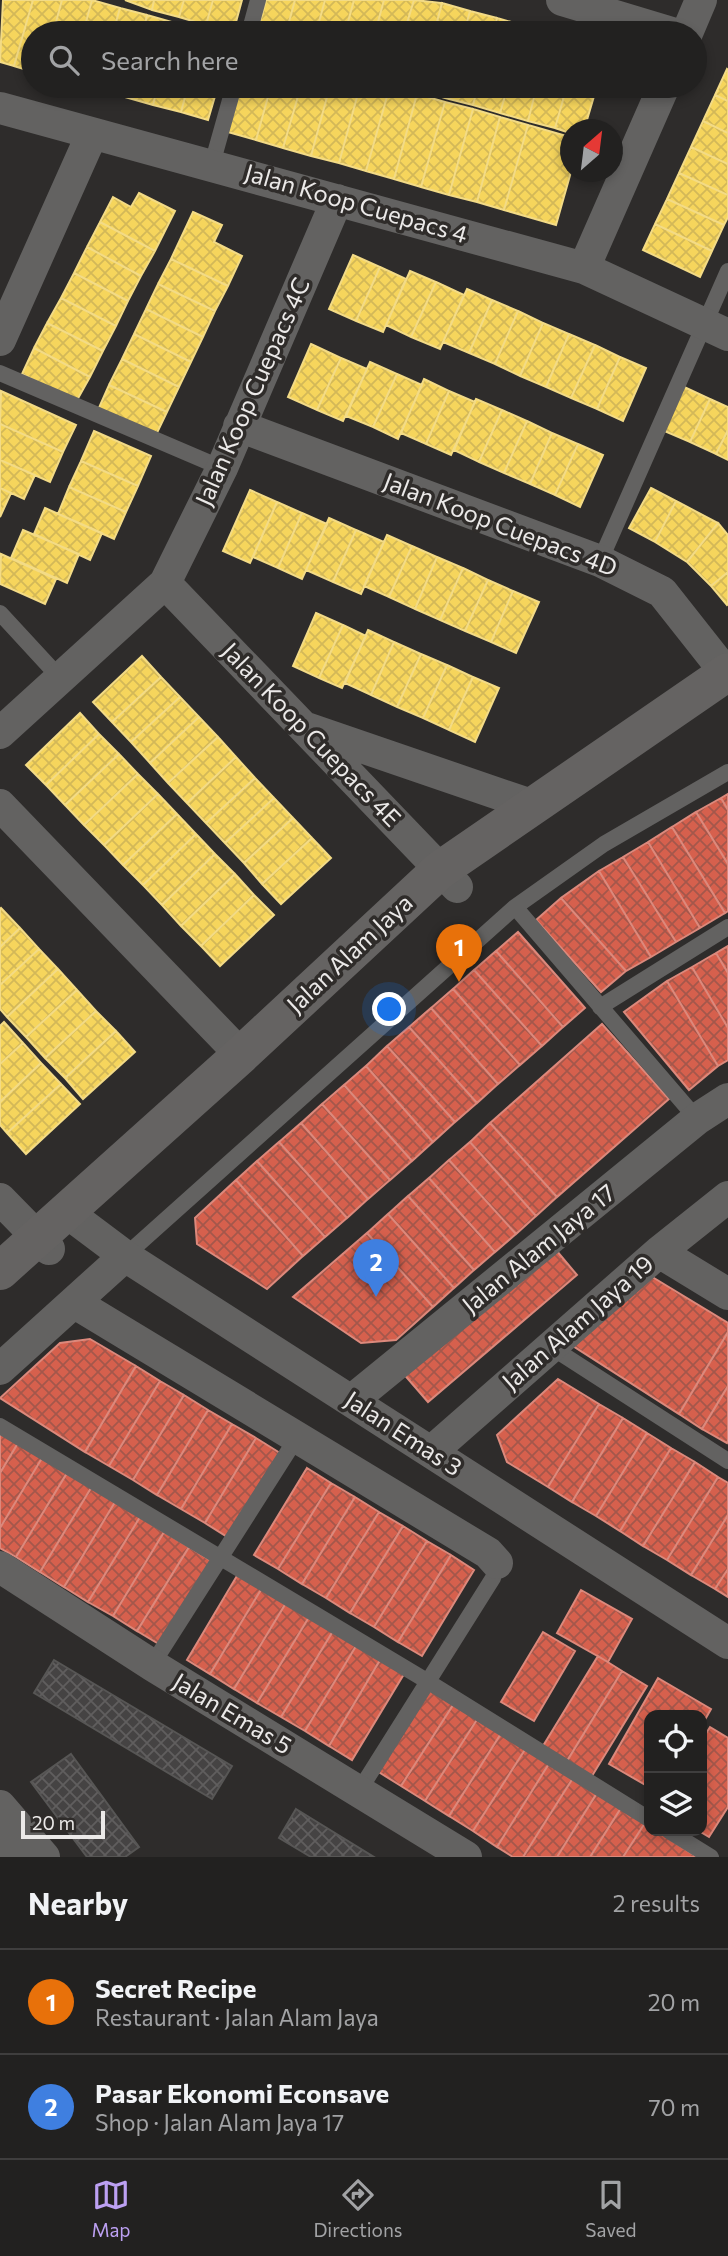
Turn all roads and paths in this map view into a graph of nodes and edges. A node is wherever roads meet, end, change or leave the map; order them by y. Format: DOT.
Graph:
graph roads {
  1 [pos="258,0"];
  2 [pos="562,0"];
  3 [pos="701,0"];
  4 [pos="252,21"];
  5 [pos="632,21"];
  6 [pos="692,21"];
  7 [pos="231,98"];
  8 [pos="659,98"];
  9 [pos="0,108"];
  10 [pos="92,134"];
  11 [pos="212,164"];
  12 [pos="337,200"];
  13 [pos="584,268"];
  14 [pos="728,271"];
  15 [pos="717,329"];
  16 [pos="0,340"];
  17 [pos="0,373"];
  18 [pos="239,426"];
  19 [pos="222,468"];
  20 [pos="600,561"];
  21 [pos="165,583"];
  22 [pos="0,612"];
  23 [pos="60,678"];
  24 [pos="727,682"];
  25 [pos="302,726"];
  26 [pos="0,733"];
  27 [pos="728,772"];
  28 [pos="531,805"];
  29 [pos="0,806"];
  30 [pos="449,879"];
  31 [pos="515,907"];
  32 [pos="728,927"];
  33 [pos="600,1007"];
  34 [pos="241,1055"];
  35 [pos="728,1100"];
  36 [pos="697,1119"];
  37 [pos="728,1197"];
  38 [pos="0,1199"];
  39 [pos="72,1217"];
  40 [pos="42,1243"];
  41 [pos="659,1252"];
  42 [pos="125,1256"];
  43 [pos="0,1271"];
  44 [pos="0,1294"];
  45 [pos="728,1294"];
  46 [pos="75,1303"];
  47 [pos="551,1347"];
  48 [pos="0,1369"];
  49 [pos="352,1401"];
  50 [pos="0,1426"];
  51 [pos="296,1439"];
  52 [pos="431,1452"];
  53 [pos="728,1461"];
  54 [pos="222,1559"];
  55 [pos="497,1563"];
  56 [pos="0,1567"];
  57 [pos="728,1643"];
  58 [pos="152,1665"];
  59 [pos="427,1681"];
  60 [pos="359,1791"];
  61 [pos="0,1807"];
  62 [pos="644,1816"];
  63 [pos="677,1836"];
  64 [pos="0,1842"];
  65 [pos="19,1857"];
  66 [pos="44,1857"];
  67 [pos="466,1857"];
  68 [pos="711,1857"];
  1 -- 4 [label="lane"];
  2 -- 5 [label="street"];
  3 -- 6 [label="street"];
  7 -- 11 [label="lane"];
  8 -- 13 [label="street"];
  9 -- 10 [label="street, Jalan Koop Cuepacs 4"];
  10 -- 11 [label="street, Jalan Koop Cuepacs 4"];
  10 -- 16 [label="street"];
  11 -- 12 [label="street, Jalan Koop Cuepacs 4"];
  12 -- 13 [label="street, Jalan Koop Cuepacs 4"];
  12 -- 18 [label="street, Jalan Koop Cuepacs 4C"];
  13 -- 15 [label="street, Jalan Koop Cuepacs 4"];
  14 -- 15 [label="lane"];
  15 -- 20 [label="lane"];
  17 -- 19 [label="lane"];
  18 -- 19 [label="street, Jalan Koop Cuepacs 4C"];
  18 -- 20 [label="street, Jalan Koop Cuepacs 4D"];
  19 -- 21 [label="street, Jalan Koop Cuepacs 4C"];
  20 -- 24 [label="street, Jalan Koop Cuepacs 4D"];
  21 -- 23 [label="street"];
  21 -- 25 [label="street, Jalan Koop Cuepacs 4E"];
  22 -- 23 [label="lane"];
  23 -- 26 [label="street"];
  24 -- 28 [label="street, Jalan Alam Jaya"];
  24 -- 30 [label="street, Jalan Alam Jaya"];
  25 -- 28 [label="street"];
  25 -- 30 [label="street, Jalan Koop Cuepacs 4E"];
  27 -- 31 [label="lane"];
  28 -- 30 [label="street, Jalan Alam Jaya"];
  29 -- 34 [label="street"];
  30 -- 34 [label="street, Jalan Alam Jaya"];
  30 -- 39 [label="street, Jalan Alam Jaya"];
  31 -- 33 [label="lane"];
  31 -- 42 [label="lane"];
  32 -- 33 [label="lane"];
  33 -- 36 [label="lane"];
  34 -- 39 [label="street, Jalan Alam Jaya"];
  35 -- 36 [label="street, Jalan Alam Jaya 17"];
  36 -- 49 [label="street, Jalan Alam Jaya 17"];
  37 -- 41 [label="street, Jalan Alam Jaya 19"];
  38 -- 40 [label="street"];
  39 -- 40 [label="street, Jalan Alam Jaya"];
  39 -- 42 [label="street, Jalan Emas 3"];
  40 -- 43 [label="street, Jalan Alam Jaya"];
  40 -- 44 [label="street, Jalan Alam Jaya"];
  41 -- 45 [label="street"];
  41 -- 47 [label="street, Jalan Alam Jaya 19"];
  42 -- 46 [label="street"];
  42 -- 49 [label="street, Jalan Emas 3"];
  46 -- 48 [label="street"];
  46 -- 51 [label="street"];
  47 -- 52 [label="street, Jalan Alam Jaya 19"];
  47 -- 53 [label="lane"];
  49 -- 52 [label="street, Jalan Emas 3"];
  50 -- 54 [label="lane"];
  51 -- 54 [label="lane"];
  51 -- 55 [label="street"];
  52 -- 57 [label="street, Jalan Emas 3"];
  54 -- 58 [label="lane"];
  54 -- 59 [label="lane"];
  55 -- 59 [label="lane"];
  56 -- 58 [label="street, Jalan Emas 5"];
  58 -- 60 [label="street, Jalan Emas 5"];
  59 -- 60 [label="lane"];
  59 -- 62 [label="lane"];
  60 -- 67 [label="street, Jalan Emas 5"];
  61 -- 66 [label="street"];
  63 -- 68 [label="lane"];
  64 -- 65 [label="street"];
}
